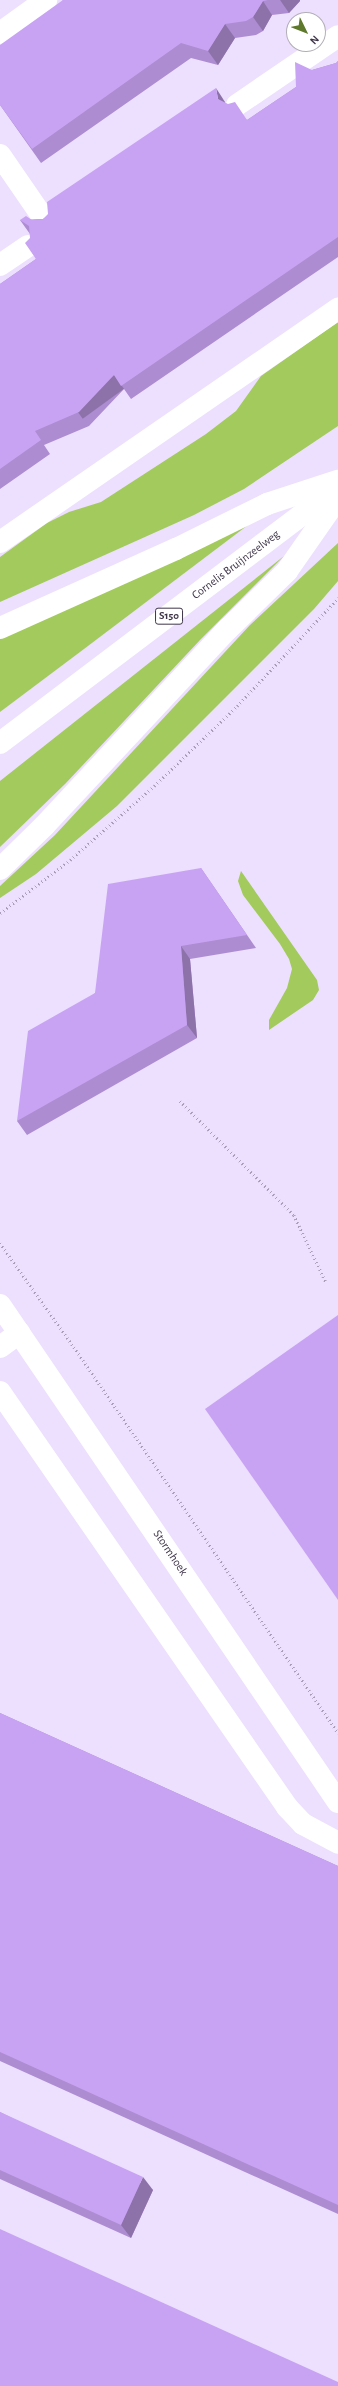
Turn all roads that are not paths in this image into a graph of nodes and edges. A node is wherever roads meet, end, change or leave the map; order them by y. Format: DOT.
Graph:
graph roads {
  1 [pos="46,0"];
  2 [pos="0,33"];
  3 [pos="338,36"];
  4 [pos="237,105"];
  5 [pos="0,155"];
  6 [pos="46,222"];
  7 [pos="28,246"];
  8 [pos="0,265"];
  9 [pos="338,309"];
  10 [pos="338,481"];
  11 [pos="338,488"];
  12 [pos="338,498"];
  13 [pos="0,542"];
  14 [pos="0,628"];
  15 [pos="0,744"];
  16 [pos="0,868"];
  17 [pos="0,1305"];
  18 [pos="19,1333"];
  19 [pos="0,1347"];
  20 [pos="0,1392"];
  21 [pos="338,1802"];
  22 [pos="338,1843"];
  1 -- 2 [label="main road"];
  3 -- 4 [label="main road"];
  5 -- 6 [label="main road"];
  7 -- 8 [label="main road"];
  9 -- 13 [label="main road"];
  10 -- 14 [label="main road"];
  11 -- 15 [label="main road, Cornelis Bruijnzeelweg / S150"];
  12 -- 16 [label="main road"];
  17 -- 18 [label="main road, Stormhoek"];
  18 -- 19 [label="main road"];
  18 -- 21 [label="main road, Stormhoek"];
  20 -- 22 [label="main road"];
}
